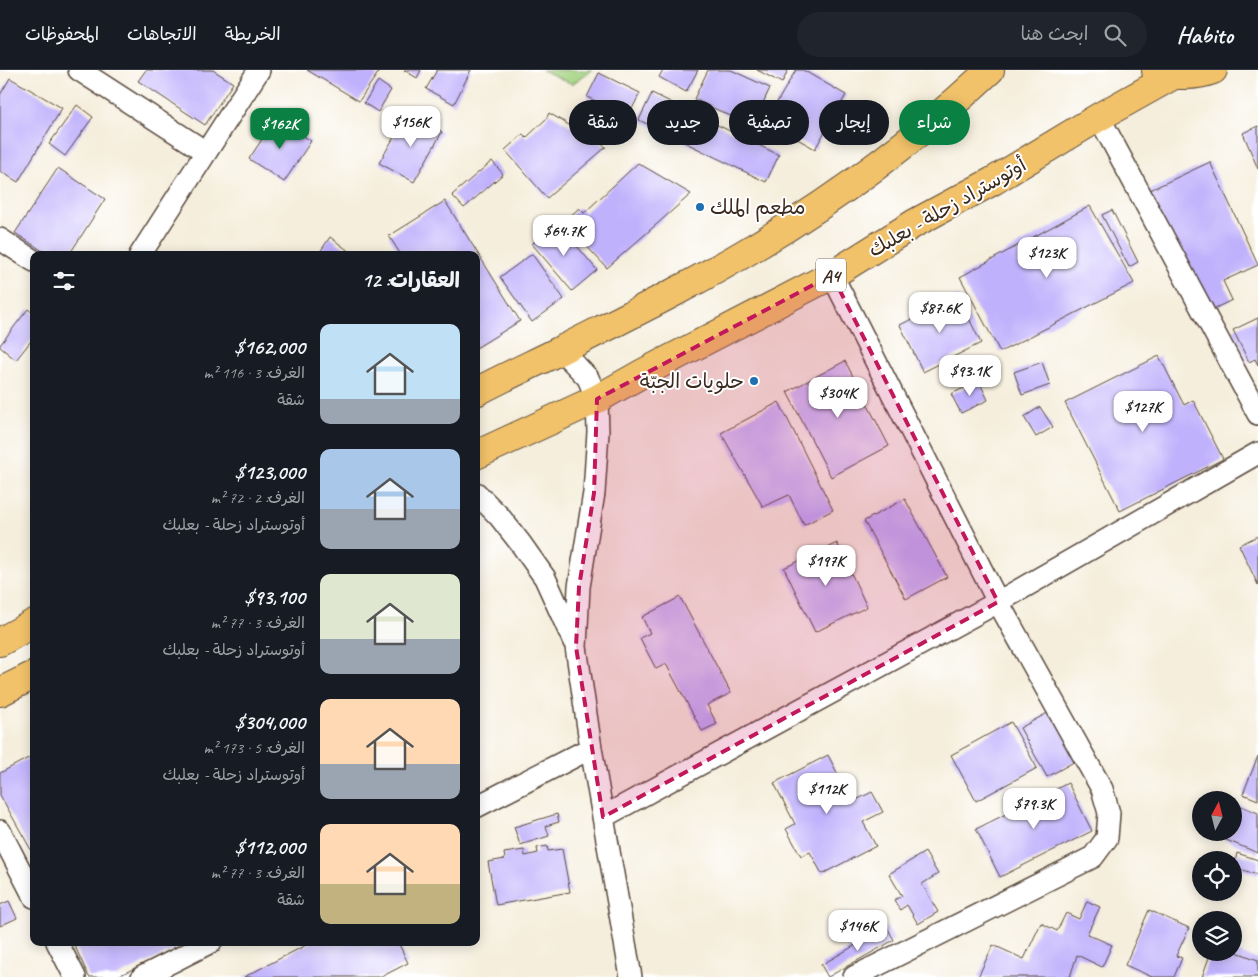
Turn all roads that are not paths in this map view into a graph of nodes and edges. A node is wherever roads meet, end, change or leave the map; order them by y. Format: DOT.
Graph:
graph roads {
  1 [pos="79,70"];
  2 [pos="260,70"];
  3 [pos="990,70"];
  4 [pos="1213,70"];
  5 [pos="1165,72"];
  6 [pos="1099,117"];
  7 [pos="206,152"];
  8 [pos="0,239"];
  9 [pos="143,251"];
  10 [pos="30,258"];
  11 [pos="832,275"];
  12 [pos="561,350"];
  13 [pos="480,390"];
  14 [pos="597,399"];
  15 [pos="1258,414"];
  16 [pos="480,453"];
  17 [pos="1258,453"];
  18 [pos="480,497"];
  19 [pos="998,602"];
  20 [pos="30,625"];
  21 [pos="0,642"];
  22 [pos="576,647"];
  23 [pos="30,677"];
  24 [pos="0,692"];
  25 [pos="591,748"];
  26 [pos="480,805"];
  27 [pos="603,817"];
  28 [pos="0,831"];
  29 [pos="30,889"];
  30 [pos="59,946"];
  31 [pos="203,946"];
  32 [pos="75,977"];
  33 [pos="142,977"];
  34 [pos="632,977"];
  35 [pos="854,977"];
  1 -- 7 [label="street"];
  2 -- 7 [label="street"];
  3 -- 12 [label="highway"];
  4 -- 5 [label="highway, A4"];
  5 -- 6 [label="highway, أوتوستراد زحلة - بعلبك / A4"];
  6 -- 11 [label="highway, أوتوستراد زحلة - بعلبك / A4"];
  6 -- 15 [label="street"];
  7 -- 9 [label="street"];
  8 -- 10 [label="street"];
  11 -- 14 [label="highway, أوتوستراد زحلة - بعلبك / A4"];
  11 -- 19 [label="street"];
  12 -- 13 [label="highway"];
  12 -- 14 [label="street"];
  14 -- 16 [label="highway, أوتوستراد زحلة - بعلبك / A4"];
  14 -- 22 [label="street"];
  17 -- 19 [label="street"];
  18 -- 22 [label="street"];
  19 -- 27 [label="street"];
  19 -- 35 [label="street"];
  20 -- 21 [label="highway"];
  22 -- 25 [label="street"];
  23 -- 24 [label="highway"];
  25 -- 26 [label="street"];
  25 -- 27 [label="street"];
  27 -- 34 [label="street"];
  28 -- 29 [label="street"];
  30 -- 32 [label="street"];
  31 -- 33 [label="street"];
}
